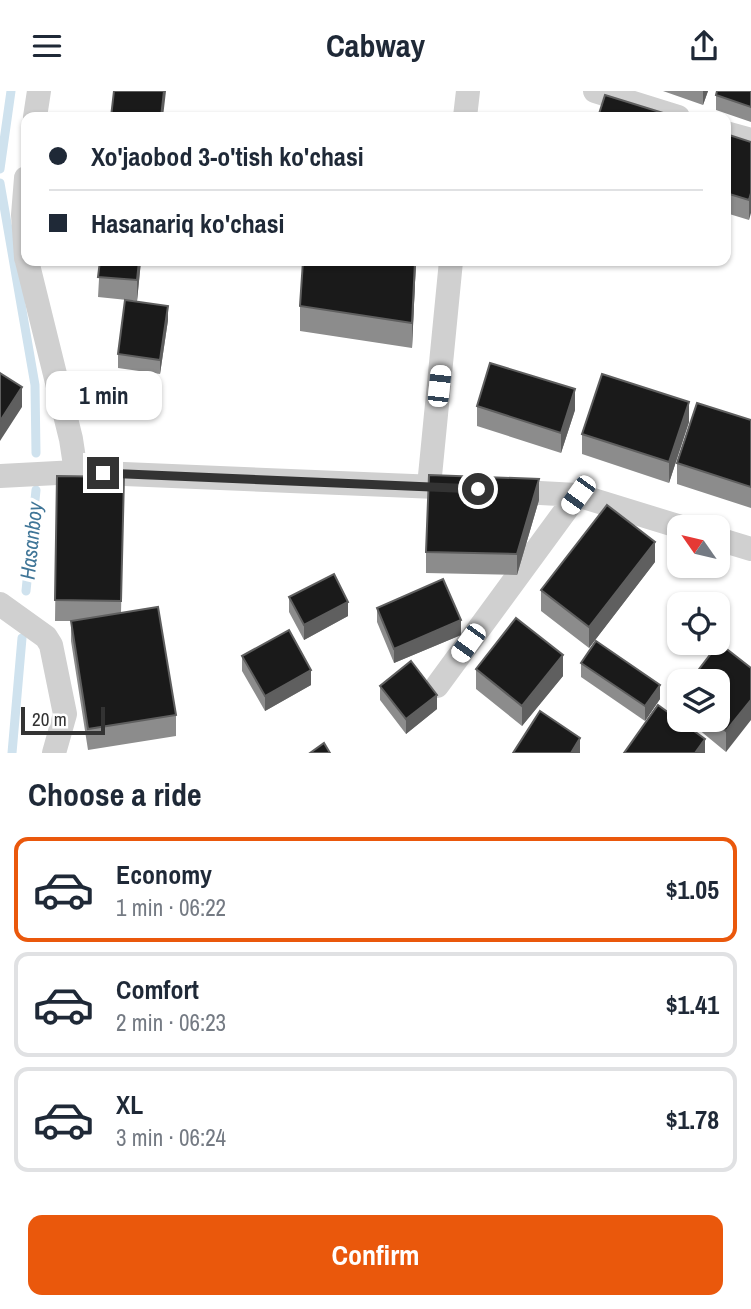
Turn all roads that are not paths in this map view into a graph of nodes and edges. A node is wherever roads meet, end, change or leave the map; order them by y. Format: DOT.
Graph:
graph roads {
  1 [pos="39,91"];
  2 [pos="468,91"];
  3 [pos="595,91"];
  4 [pos="36,112"];
  5 [pos="466,112"];
  6 [pos="662,112"];
  7 [pos="731,135"];
  8 [pos="751,141"];
  9 [pos="29,266"];
  10 [pos="451,266"];
  11 [pos="76,472"];
  12 [pos="0,477"];
  13 [pos="429,486"];
  14 [pos="578,495"];
  15 [pos="667,523"];
  16 [pos="730,543"];
  17 [pos="751,549"];
  18 [pos="0,604"];
  19 [pos="437,686"];
  20 [pos="54,753"];
  1 -- 4 [label="street"];
  2 -- 5 [label="street"];
  3 -- 6 [label="street"];
  7 -- 8 [label="street"];
  9 -- 11 [label="street"];
  10 -- 13 [label="street"];
  11 -- 12 [label="street"];
  11 -- 13 [label="street"];
  13 -- 14 [label="street"];
  14 -- 15 [label="street"];
  14 -- 19 [label="street"];
  16 -- 17 [label="street"];
  18 -- 20 [label="street"];
}
